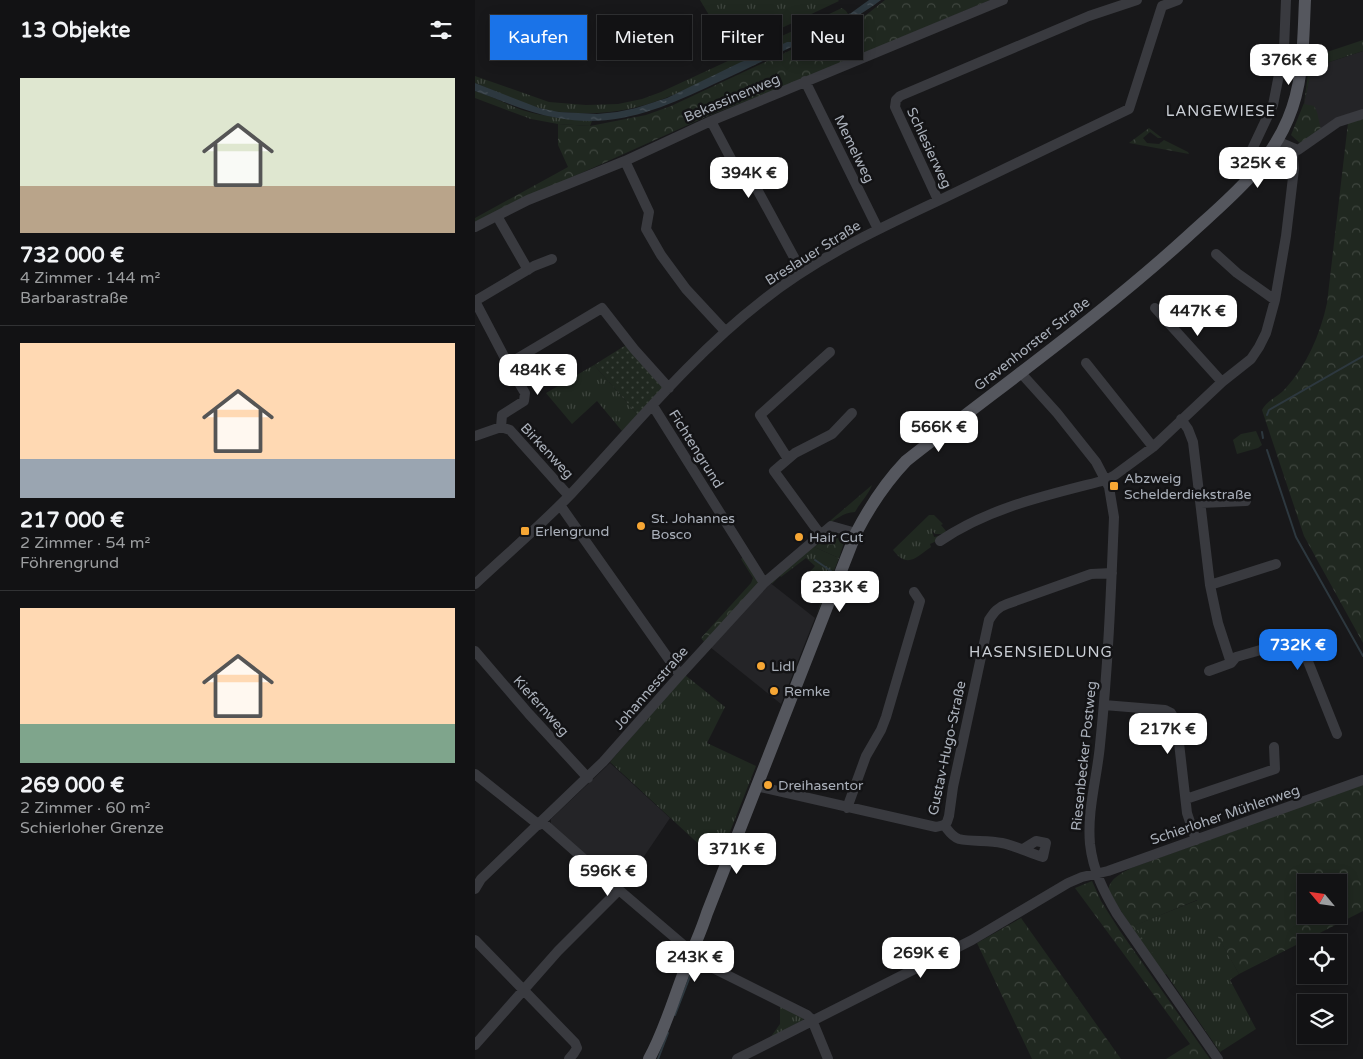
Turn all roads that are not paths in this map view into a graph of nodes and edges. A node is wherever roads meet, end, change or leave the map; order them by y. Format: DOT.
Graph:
graph roads {
  1 [pos="1003,0"];
  2 [pos="1137,0"];
  3 [pos="1152,0"];
  4 [pos="1178,0"];
  5 [pos="1286,0"];
  6 [pos="1305,0"];
  7 [pos="1162,6"];
  8 [pos="805,81"];
  9 [pos="1363,114"];
  10 [pos="711,121"];
  11 [pos="1277,141"];
  12 [pos="1294,150"];
  13 [pos="1247,160"];
  14 [pos="625,161"];
  15 [pos="938,200"];
  16 [pos="497,216"];
  17 [pos="475,228"];
  18 [pos="878,229"];
  19 [pos="1216,254"];
  20 [pos="553,259"];
  21 [pos="528,270"];
  22 [pos="802,272"];
  23 [pos="1275,300"];
  24 [pos="475,301"];
  25 [pos="1155,308"];
  26 [pos="725,331"];
  27 [pos="829,352"];
  28 [pos="1086,363"];
  29 [pos="509,364"];
  30 [pos="1020,372"];
  31 [pos="1222,382"];
  32 [pos="669,388"];
  33 [pos="653,406"];
  34 [pos="852,413"];
  35 [pos="1181,419"];
  36 [pos="501,427"];
  37 [pos="475,436"];
  38 [pos="1153,447"];
  39 [pos="788,459"];
  40 [pos="1106,480"];
  41 [pos="569,496"];
  42 [pos="1246,501"];
  43 [pos="1201,504"];
  44 [pos="560,505"];
  45 [pos="820,534"];
  46 [pos="856,534"];
  47 [pos="940,541"];
  48 [pos="1276,564"];
  49 [pos="1112,573"];
  50 [pos="764,583"];
  51 [pos="475,584"];
  52 [pos="1210,585"];
  53 [pos="913,592"];
  54 [pos="475,651"];
  55 [pos="1231,663"];
  56 [pos="1209,671"];
  57 [pos="680,674"];
  58 [pos="1104,705"];
  59 [pos="1337,734"];
  60 [pos="1274,746"];
  61 [pos="475,774"];
  62 [pos="588,778"];
  63 [pos="1363,780"];
  64 [pos="756,786"];
  65 [pos="1185,799"];
  66 [pos="847,808"];
  67 [pos="541,824"];
  68 [pos="944,825"];
  69 [pos="1196,840"];
  70 [pos="1023,849"];
  71 [pos="1096,873"];
  72 [pos="478,877"];
  73 [pos="475,889"];
  74 [pos="619,890"];
  75 [pos="475,940"];
  76 [pos="692,954"];
  77 [pos="524,990"];
  78 [pos="812,1020"];
  79 [pos="475,1045"];
  80 [pos="569,1059"];
  81 [pos="649,1059"];
  82 [pos="737,1059"];
  83 [pos="828,1059"];
  84 [pos="1218,1059"];
  1 -- 8 [label="street, Bekassinenweg"];
  2 -- 15 [label="street, Schlesierweg"];
  3 -- 7 [label="street"];
  4 -- 7 [label="street"];
  5 -- 13 [label="street"];
  6 -- 11 [label="main road, Gravenhorster Straße"];
  7 -- 15 [label="street, Breslauer Straße"];
  8 -- 10 [label="street, Bekassinenweg"];
  8 -- 18 [label="street, Memelweg"];
  9 -- 12 [label="street"];
  10 -- 14 [label="street, Bekassinenweg"];
  10 -- 22 [label="street"];
  11 -- 12 [label="street"];
  11 -- 30 [label="main road, Gravenhorster Straße"];
  12 -- 23 [label="street"];
  14 -- 16 [label="street, Bekassinenweg"];
  14 -- 26 [label="street"];
  15 -- 18 [label="street, Breslauer Straße"];
  16 -- 17 [label="street, Bekassinenweg"];
  16 -- 21 [label="street"];
  18 -- 22 [label="street, Breslauer Straße"];
  19 -- 23 [label="street"];
  20 -- 21 [label="street"];
  21 -- 24 [label="street"];
  22 -- 26 [label="street, Breslauer Straße"];
  23 -- 31 [label="street"];
  24 -- 29 [label="street"];
  25 -- 31 [label="street"];
  26 -- 32 [label="street, Breslauer Straße"];
  27 -- 39 [label="street"];
  28 -- 38 [label="street"];
  29 -- 32 [label="street"];
  29 -- 36 [label="street"];
  30 -- 40 [label="street, Riesenbecker Postweg"];
  30 -- 46 [label="main road, Gravenhorster Straße"];
  31 -- 35 [label="street"];
  32 -- 33 [label="street, Breslauer Straße"];
  33 -- 41 [label="street, Breslauer Straße"];
  33 -- 50 [label="street, Fichtengrund"];
  34 -- 39 [label="street"];
  35 -- 38 [label="street"];
  35 -- 43 [label="street"];
  36 -- 37 [label="street, Birkenweg"];
  36 -- 41 [label="street, Birkenweg"];
  38 -- 40 [label="street"];
  39 -- 45 [label="street"];
  40 -- 47 [label="street"];
  40 -- 49 [label="street, Riesenbecker Postweg"];
  41 -- 44 [label="street, Breslauer Straße"];
  42 -- 43 [label="street"];
  43 -- 52 [label="street"];
  44 -- 51 [label="street, Breslauer Straße"];
  44 -- 57 [label="street"];
  45 -- 46 [label="street, Johannesstraße"];
  45 -- 50 [label="street, Johannesstraße"];
  46 -- 64 [label="main road, Gravenhorster Straße"];
  48 -- 52 [label="street"];
  49 -- 58 [label="street, Riesenbecker Postweg"];
  49 -- 68 [label="street, Gustav-Hugo-Straße"];
  50 -- 57 [label="street, Johannesstraße"];
  52 -- 55 [label="street"];
  53 -- 66 [label="street"];
  54 -- 62 [label="street, Kiefernweg"];
  55 -- 56 [label="street"];
  55 -- 59 [label="street"];
  57 -- 62 [label="street, Johannesstraße"];
  58 -- 65 [label="street"];
  58 -- 71 [label="street, Riesenbecker Postweg"];
  60 -- 65 [label="street"];
  61 -- 67 [label="street"];
  62 -- 67 [label="street, Johannesstraße"];
  63 -- 69 [label="street, Schierloher Mühlenweg"];
  64 -- 66 [label="street, Gustav-Hugo-Straße"];
  64 -- 76 [label="main road, Gravenhorster Straße"];
  65 -- 69 [label="street"];
  66 -- 68 [label="street, Gustav-Hugo-Straße"];
  67 -- 72 [label="street, Johannesstraße"];
  67 -- 74 [label="street"];
  68 -- 70 [label="street"];
  69 -- 71 [label="street, Schierloher Mühlenweg"];
  71 -- 78 [label="street, Schierloher Mühlenweg"];
  71 -- 84 [label="street, Riesenbecker Postweg"];
  72 -- 73 [label="street, Johannesstraße"];
  74 -- 76 [label="street"];
  74 -- 77 [label="street"];
  75 -- 77 [label="street"];
  76 -- 78 [label="street"];
  76 -- 81 [label="main road, Gravenhorster Straße"];
  77 -- 79 [label="street"];
  77 -- 80 [label="street"];
  78 -- 82 [label="street, Schierloher Mühlenweg"];
  78 -- 83 [label="street"];
}
